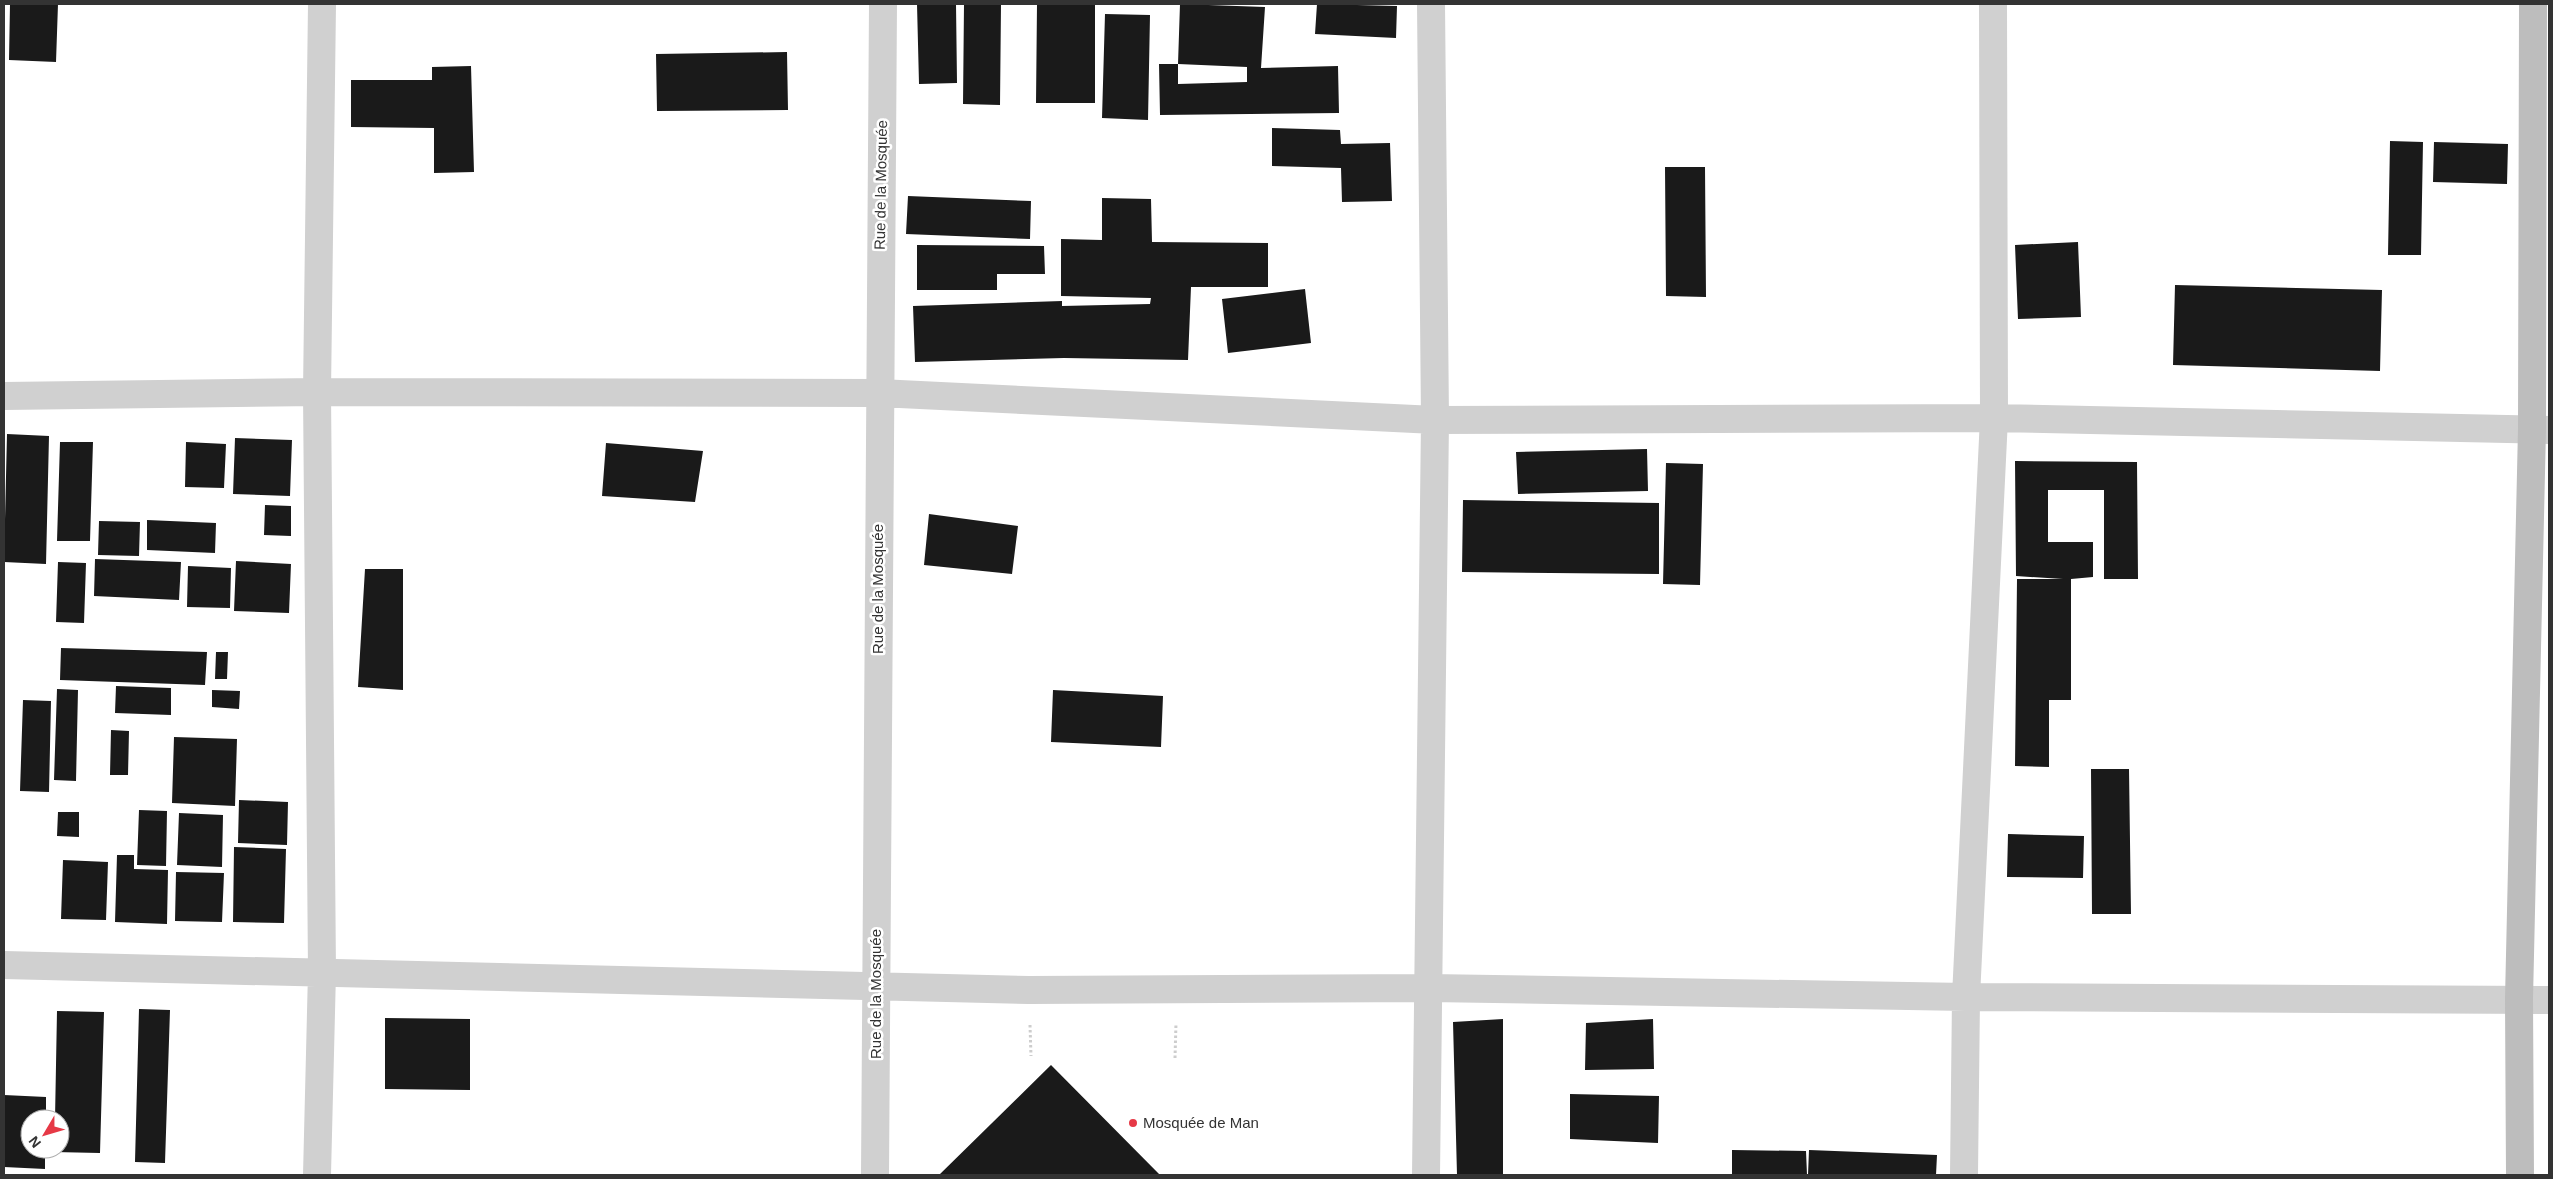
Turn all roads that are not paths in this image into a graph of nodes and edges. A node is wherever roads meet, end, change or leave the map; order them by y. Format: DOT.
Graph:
graph roads {
  1 [pos="322,4"];
  2 [pos="883,4"];
  3 [pos="1431,4"];
  4 [pos="1993,4"];
  5 [pos="2533,4"];
  6 [pos="317,392"];
  7 [pos="879,393"];
  8 [pos="4,396"];
  9 [pos="1994,418"];
  10 [pos="1435,420"];
  11 [pos="2540,430"];
  12 [pos="4,965"];
  13 [pos="322,972"];
  14 [pos="876,985"];
  15 [pos="1430,988"];
  16 [pos="1966,998"];
  17 [pos="2519,999"];
  18 [pos="2549,1000"];
  19 [pos="317,1175"];
  20 [pos="875,1175"];
  21 [pos="1426,1175"];
  22 [pos="1964,1175"];
  23 [pos="2520,1175"];
  1 -- 6 [label="street"];
  2 -- 7 [label="street, Rue de la Mosquée"];
  3 -- 10 [label="street"];
  4 -- 9 [label="street"];
  5 -- 11 [label="main road"];
  6 -- 7 [label="street"];
  6 -- 8 [label="street"];
  6 -- 13 [label="street"];
  7 -- 10 [label="street"];
  7 -- 14 [label="street, Rue de la Mosquée"];
  9 -- 10 [label="street"];
  9 -- 11 [label="street"];
  9 -- 16 [label="street"];
  10 -- 15 [label="street"];
  11 -- 17 [label="main road"];
  12 -- 13 [label="street"];
  13 -- 14 [label="street"];
  13 -- 19 [label="street"];
  14 -- 15 [label="street"];
  14 -- 20 [label="street, Rue de la Mosquée"];
  15 -- 16 [label="street"];
  15 -- 21 [label="street"];
  16 -- 17 [label="street"];
  16 -- 22 [label="street"];
  17 -- 18 [label="street"];
  17 -- 23 [label="main road"];
}
